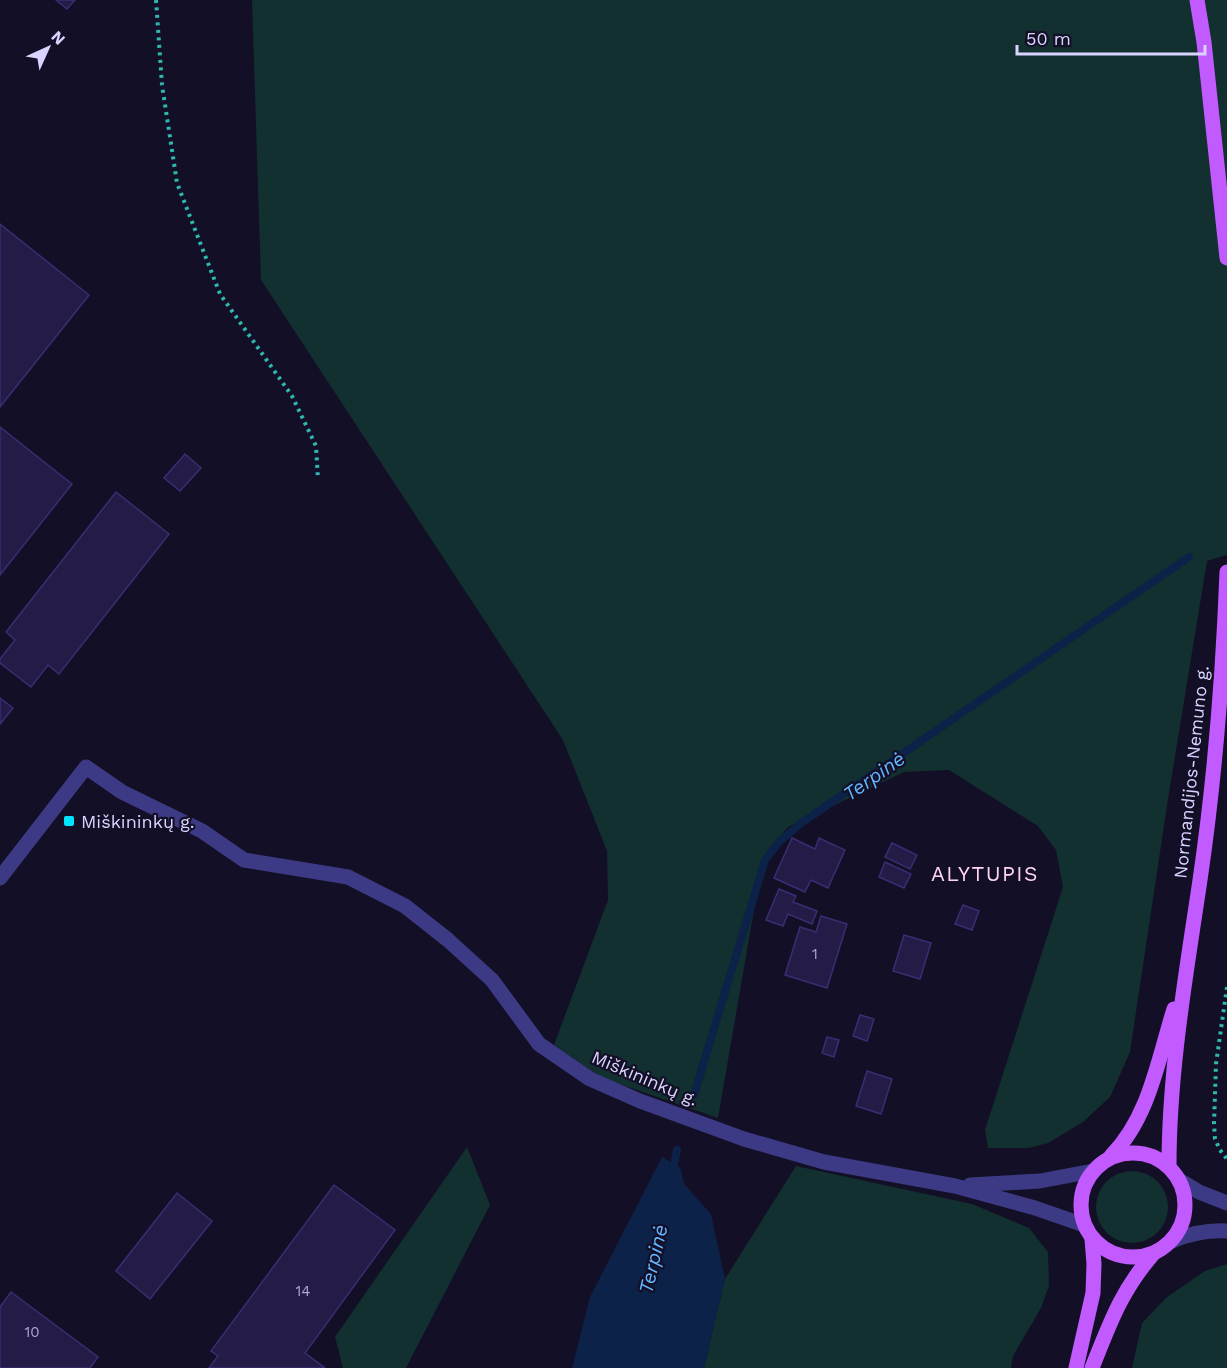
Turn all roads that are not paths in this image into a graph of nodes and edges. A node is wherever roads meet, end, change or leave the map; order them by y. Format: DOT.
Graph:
graph roads {
  1 [pos="1197,0"];
  2 [pos="1227,258"];
  3 [pos="1227,572"];
  4 [pos="0,878"];
  5 [pos="1184,975"];
  6 [pos="1108,1159"];
  7 [pos="1169,1166"];
  8 [pos="1094,1171"];
  9 [pos="1179,1180"];
  10 [pos="955,1186"];
  11 [pos="1227,1203"];
  12 [pos="1084,1225"];
  13 [pos="1227,1231"];
  14 [pos="1092,1239"];
  15 [pos="1172,1241"];
  16 [pos="1154,1254"];
  17 [pos="1076,1368"];
  18 [pos="1092,1368"];
  1 -- 2 [label="main road"];
  3 -- 5 [label="main road, Normandijos-Nemuno g."];
  4 -- 10 [label="street, Miškininkų g."];
  5 -- 6 [label="main road, Normandijos-Nemuno g."];
  5 -- 7 [label="main road, Normandijos-Nemuno g."];
  6 -- 7 [label="main road"];
  6 -- 8 [label="main road"];
  7 -- 9 [label="main road"];
  8 -- 10 [label="street, Miškininkų g."];
  8 -- 12 [label="main road"];
  9 -- 11 [label="street"];
  9 -- 15 [label="main road"];
  10 -- 12 [label="street, Miškininkų g."];
  12 -- 14 [label="main road"];
  13 -- 15 [label="street"];
  14 -- 16 [label="main road"];
  14 -- 17 [label="main road"];
  15 -- 16 [label="main road"];
  16 -- 18 [label="main road"];
}
